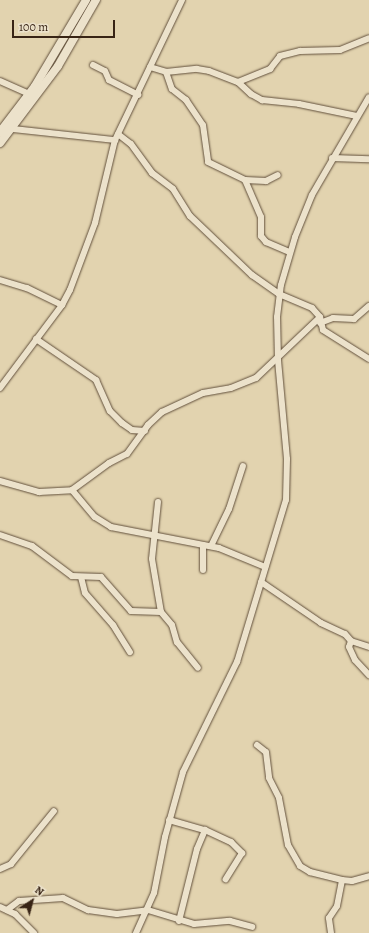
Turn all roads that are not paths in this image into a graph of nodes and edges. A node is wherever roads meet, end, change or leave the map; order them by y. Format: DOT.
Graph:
graph roads {
  1 [pos="86,0"];
  2 [pos="96,0"];
  3 [pos="182,0"];
  4 [pos="369,38"];
  5 [pos="93,65"];
  6 [pos="150,67"];
  7 [pos="166,72"];
  8 [pos="0,81"];
  9 [pos="238,82"];
  10 [pos="29,94"];
  11 [pos="138,95"];
  12 [pos="369,96"];
  13 [pos="357,116"];
  14 [pos="13,129"];
  15 [pos="0,132"];
  16 [pos="118,134"];
  17 [pos="115,140"];
  18 [pos="0,143"];
  19 [pos="332,158"];
  20 [pos="369,159"];
  21 [pos="278,175"];
  22 [pos="245,180"];
  23 [pos="290,252"];
  24 [pos="0,280"];
  25 [pos="280,294"];
  26 [pos="62,305"];
  27 [pos="369,306"];
  28 [pos="320,320"];
  29 [pos="36,340"];
  30 [pos="278,360"];
  31 [pos="369,360"];
  32 [pos="0,388"];
  33 [pos="145,431"];
  34 [pos="243,466"];
  35 [pos="0,481"];
  36 [pos="72,490"];
  37 [pos="158,502"];
  38 [pos="0,535"];
  39 [pos="154,536"];
  40 [pos="203,545"];
  41 [pos="211,546"];
  42 [pos="265,567"];
  43 [pos="202,570"];
  44 [pos="81,578"];
  45 [pos="261,582"];
  46 [pos="161,612"];
  47 [pos="351,641"];
  48 [pos="369,647"];
  49 [pos="130,652"];
  50 [pos="198,668"];
  51 [pos="369,675"];
  52 [pos="257,745"];
  53 [pos="54,812"];
  54 [pos="169,820"];
  55 [pos="205,830"];
  56 [pos="0,869"];
  57 [pos="369,876"];
  58 [pos="226,879"];
  59 [pos="342,880"];
  60 [pos="0,907"];
  61 [pos="7,910"];
  62 [pos="148,910"];
  63 [pos="179,921"];
  64 [pos="252,927"];
  65 [pos="330,930"];
  66 [pos="34,933"];
  67 [pos="136,933"];
  68 [pos="326,933"];
  1 -- 10 [label="street"];
  2 -- 14 [label="street"];
  3 -- 6 [label="street"];
  4 -- 9 [label="street"];
  5 -- 11 [label="street"];
  6 -- 7 [label="street"];
  6 -- 11 [label="street"];
  7 -- 9 [label="street"];
  7 -- 22 [label="street"];
  8 -- 10 [label="street"];
  9 -- 13 [label="street"];
  10 -- 15 [label="street"];
  11 -- 16 [label="street"];
  12 -- 13 [label="street"];
  13 -- 19 [label="street"];
  14 -- 17 [label="street"];
  14 -- 18 [label="street"];
  16 -- 17 [label="street"];
  16 -- 25 [label="street"];
  17 -- 26 [label="street"];
  19 -- 20 [label="street"];
  19 -- 23 [label="street"];
  21 -- 22 [label="street"];
  22 -- 23 [label="street"];
  23 -- 25 [label="street"];
  24 -- 26 [label="street"];
  25 -- 28 [label="street"];
  25 -- 30 [label="street"];
  26 -- 29 [label="street"];
  27 -- 28 [label="street"];
  28 -- 30 [label="street"];
  28 -- 31 [label="street"];
  29 -- 32 [label="street"];
  29 -- 33 [label="street"];
  30 -- 33 [label="street"];
  30 -- 42 [label="street"];
  33 -- 36 [label="street"];
  34 -- 41 [label="street"];
  35 -- 36 [label="street"];
  36 -- 39 [label="street"];
  37 -- 39 [label="street"];
  38 -- 44 [label="street"];
  39 -- 40 [label="street"];
  39 -- 46 [label="street"];
  40 -- 41 [label="street"];
  40 -- 43 [label="street"];
  41 -- 42 [label="street"];
  42 -- 45 [label="street"];
  44 -- 46 [label="street"];
  44 -- 49 [label="street"];
  45 -- 47 [label="street"];
  45 -- 54 [label="street"];
  46 -- 50 [label="street"];
  47 -- 48 [label="street"];
  47 -- 51 [label="street"];
  52 -- 59 [label="street"];
  53 -- 56 [label="street"];
  54 -- 55 [label="street"];
  54 -- 62 [label="street"];
  55 -- 58 [label="street"];
  55 -- 63 [label="street"];
  57 -- 59 [label="street"];
  59 -- 65 [label="street"];
  60 -- 61 [label="street"];
  61 -- 62 [label="street"];
  61 -- 66 [label="street"];
  62 -- 63 [label="street"];
  62 -- 67 [label="street"];
  63 -- 64 [label="street"];
  65 -- 68 [label="street"];
}
